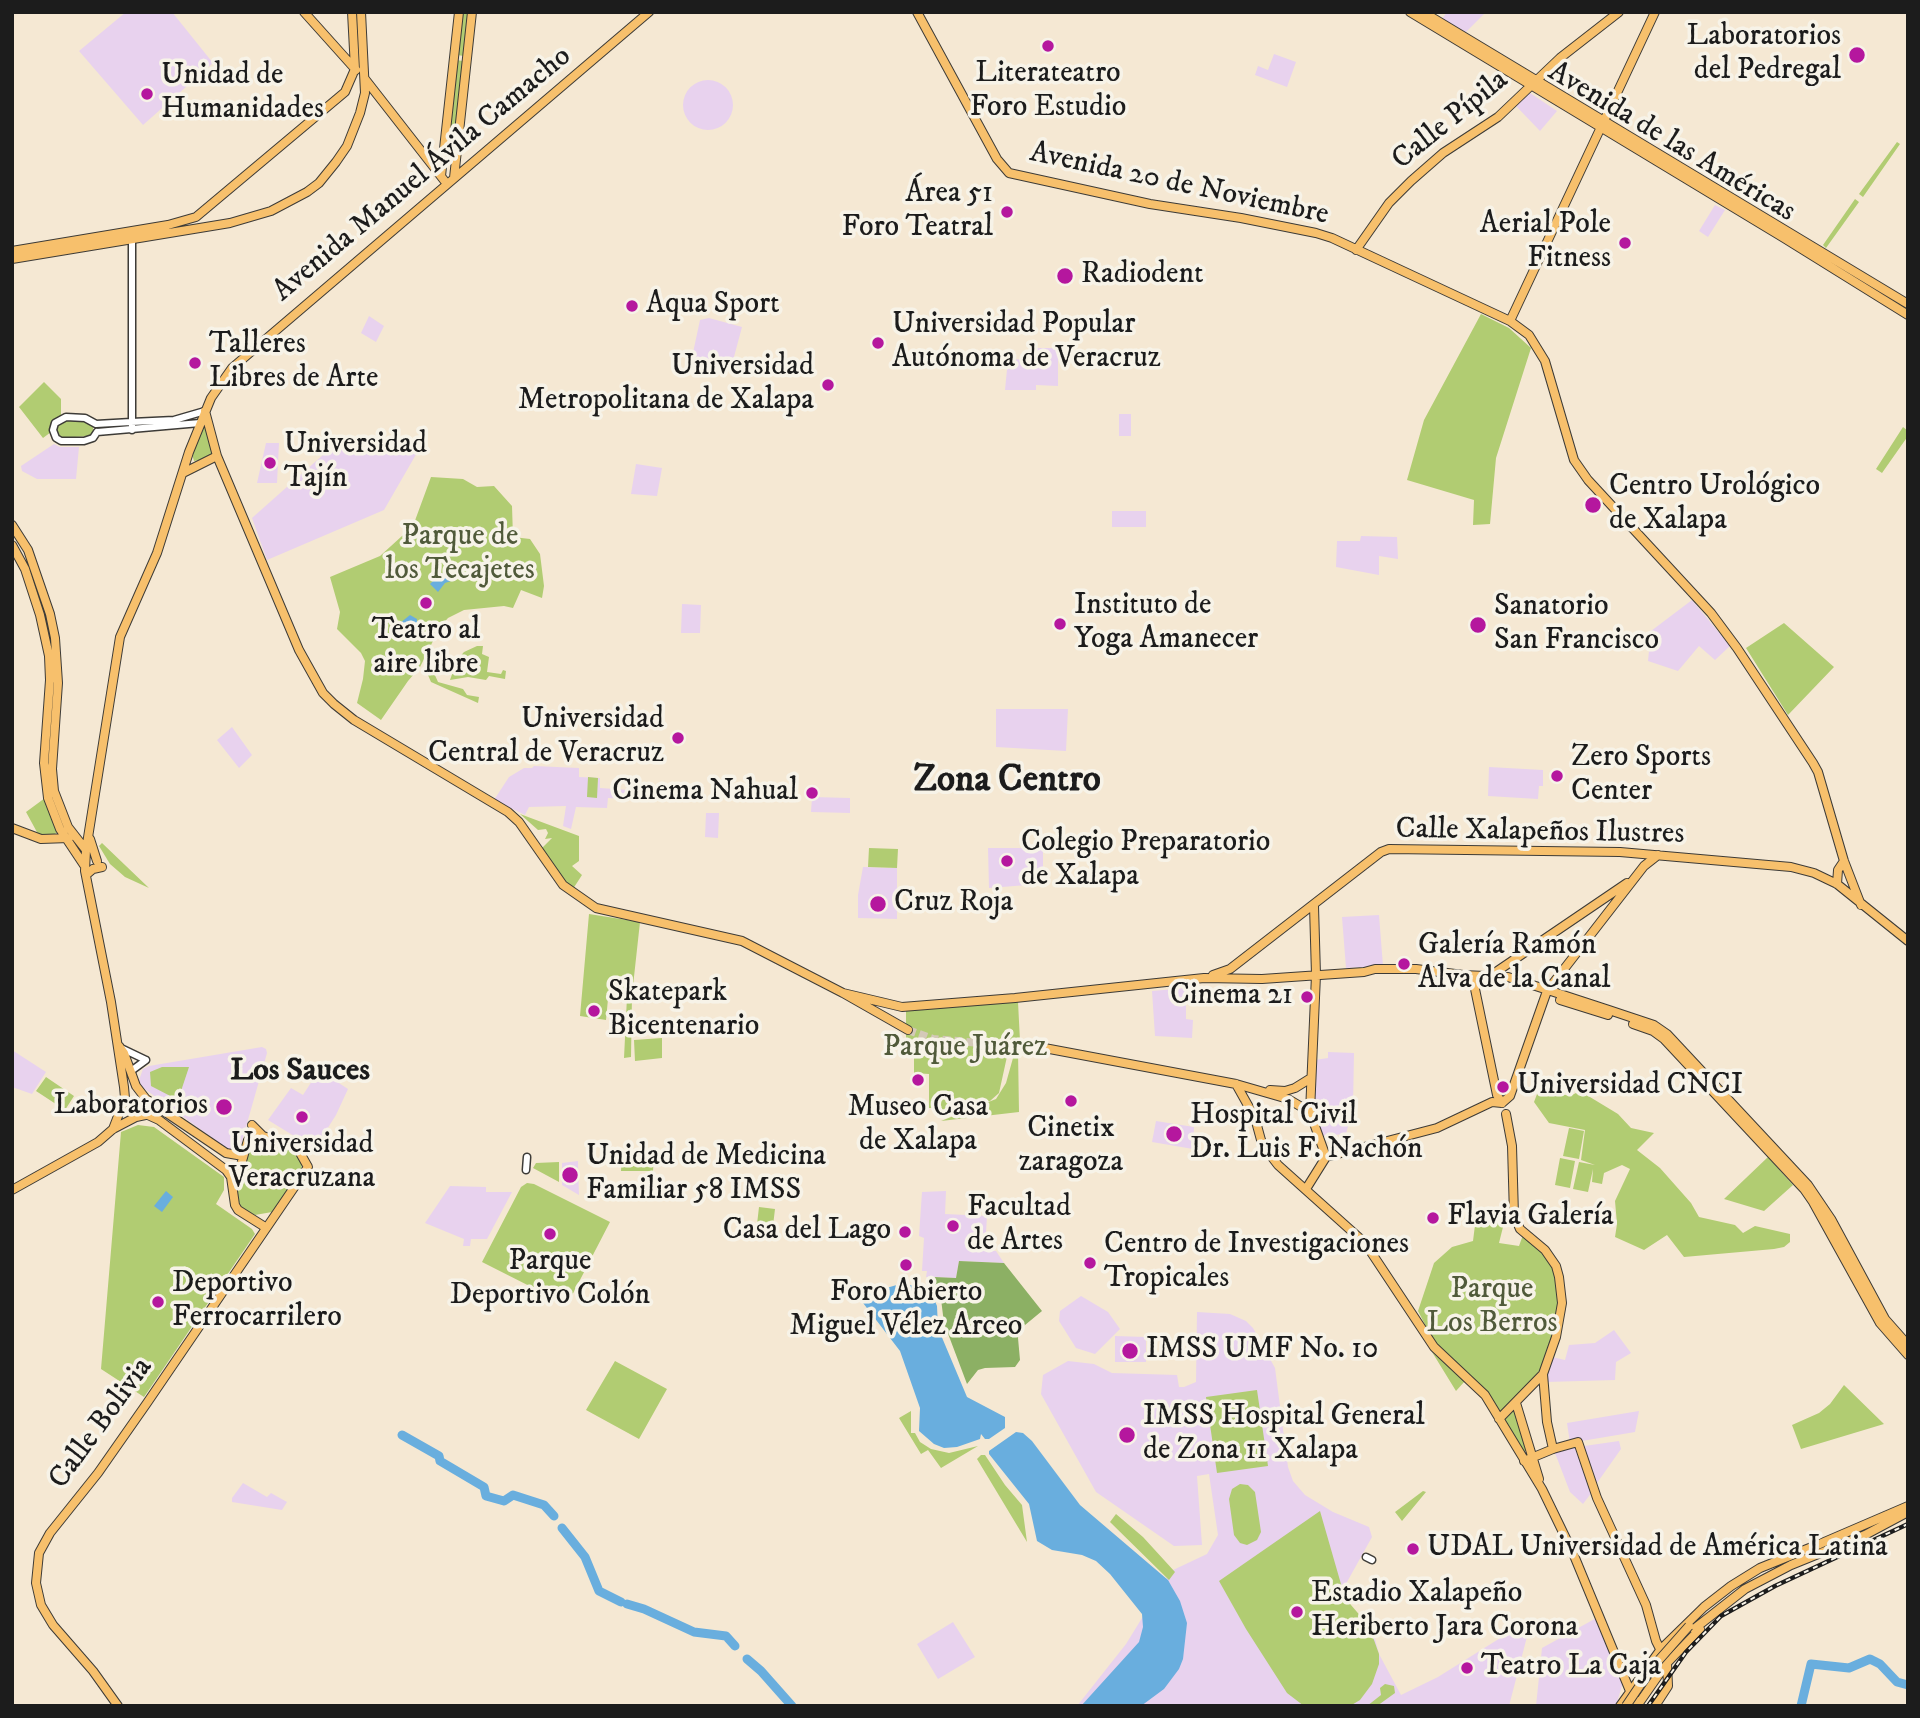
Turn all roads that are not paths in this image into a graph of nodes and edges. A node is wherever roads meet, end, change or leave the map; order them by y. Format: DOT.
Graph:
graph roads {
  1 [pos="304,12"];
  2 [pos="352,12"];
  3 [pos="361,12"];
  4 [pos="460,12"];
  5 [pos="472,12"];
  6 [pos="649,12"];
  7 [pos="917,12"];
  8 [pos="1410,12"];
  9 [pos="1423,12"];
  10 [pos="1619,12"];
  11 [pos="1656,12"];
  12 [pos="355,68"];
  13 [pos="365,79"];
  14 [pos="1534,82"];
  15 [pos="1602,124"];
  16 [pos="443,157"];
  17 [pos="456,160"];
  18 [pos="440,176"];
  19 [pos="447,184"];
  20 [pos="132,240"];
  21 [pos="12,250"];
  22 [pos="1356,250"];
  23 [pos="12,259"];
  24 [pos="1908,304"];
  25 [pos="1908,316"];
  26 [pos="1510,321"];
  27 [pos="205,411"];
  28 [pos="200,423"];
  29 [pos="96,424"];
  30 [pos="132,426"];
  31 [pos="97,432"];
  32 [pos="189,452"];
  33 [pos="217,456"];
  34 [pos="200,466"];
  35 [pos="183,473"];
  36 [pos="12,525"];
  37 [pos="12,545"];
  38 [pos="48,764"];
  39 [pos="12,828"];
  40 [pos="88,833"];
  41 [pos="69,838"];
  42 [pos="86,850"];
  43 [pos="1642,853"];
  44 [pos="1658,855"];
  45 [pos="1844,861"];
  46 [pos="1644,866"];
  47 [pos="85,871"];
  48 [pos="1635,878"];
  49 [pos="1851,881"];
  50 [pos="1837,884"];
  51 [pos="1861,905"];
  52 [pos="1314,906"];
  53 [pos="1908,941"];
  54 [pos="1316,975"];
  55 [pos="1476,976"];
  56 [pos="1489,977"];
  57 [pos="1204,978"];
  58 [pos="843,992"];
  59 [pos="1545,993"];
  60 [pos="905,1029"];
  61 [pos="119,1046"];
  62 [pos="1017,1047"];
  63 [pos="131,1071"];
  64 [pos="123,1077"];
  65 [pos="1311,1078"];
  66 [pos="1236,1084"];
  67 [pos="1253,1088"];
  68 [pos="1503,1103"];
  69 [pos="122,1104"];
  70 [pos="162,1110"];
  71 [pos="1310,1112"];
  72 [pos="1506,1114"];
  73 [pos="148,1115"];
  74 [pos="136,1117"];
  75 [pos="252,1125"];
  76 [pos="113,1129"];
  77 [pos="263,1136"];
  78 [pos="243,1156"];
  79 [pos="527,1157"];
  80 [pos="1326,1157"];
  81 [pos="526,1170"];
  82 [pos="234,1188"];
  83 [pos="12,1189"];
  84 [pos="1307,1189"];
  85 [pos="271,1219"];
  86 [pos="254,1220"];
  87 [pos="265,1227"];
  88 [pos="259,1237"];
  89 [pos="1908,1345"];
  90 [pos="1908,1355"];
  91 [pos="1543,1374"];
  92 [pos="1516,1404"];
  93 [pos="1499,1419"];
  94 [pos="1553,1449"];
  95 [pos="1533,1457"];
  96 [pos="1524,1461"];
  97 [pos="1542,1489"];
  98 [pos="1908,1500"];
  99 [pos="1908,1506"];
  100 [pos="1908,1514"];
  101 [pos="1862,1524"];
  102 [pos="1812,1548"];
  103 [pos="1815,1557"];
  104 [pos="1692,1627"];
  105 [pos="1672,1637"];
  106 [pos="1681,1647"];
  107 [pos="1661,1649"];
  108 [pos="1667,1662"];
  109 [pos="1668,1686"];
  110 [pos="1648,1690"];
  111 [pos="1630,1691"];
  112 [pos="1637,1705"];
  113 [pos="118,1706"];
  114 [pos="1620,1706"];
  115 [pos="1626,1706"];
  116 [pos="1655,1706"];
  1 -- 12 [label="main road"];
  2 -- 12 [label="main road"];
  3 -- 13 [label="main road"];
  4 -- 16 [label="main road"];
  5 -- 17 [label="main road"];
  6 -- 19 [label="main road, Avenida Manuel Ávila Camacho"];
  7 -- 22 [label="main road, Avenida 20 de Noviembre"];
  8 -- 14 [label="main road, Avenida de las Américas"];
  9 -- 14 [label="main road, Avenida de las Américas"];
  10 -- 14 [label="main road, Calle Pípila"];
  11 -- 15 [label="main road"];
  12 -- 13 [label="main road"];
  12 -- 21 [label="main road"];
  13 -- 18 [label="main road"];
  13 -- 20 [label="main road"];
  14 -- 15 [label="main road, Avenida de las Américas"];
  14 -- 22 [label="main road, Calle Pípila"];
  15 -- 24 [label="main road, Avenida de las Américas"];
  15 -- 25 [label="main road, Avenida de las Américas"];
  15 -- 26 [label="main road"];
  16 -- 17 [label="main road"];
  16 -- 18 [label="main road"];
  17 -- 19 [label="main road"];
  18 -- 19 [label="main road"];
  19 -- 27 [label="main road, Avenida Manuel Ávila Camacho"];
  20 -- 23 [label="main road"];
  20 -- 30 [label="street"];
  22 -- 26 [label="main road, Avenida 20 de Noviembre"];
  26 -- 45 [label="main road, Avenida 20 de Noviembre"];
  27 -- 28 [label="main road, Avenida Manuel Ávila Camacho"];
  27 -- 30 [label="street"];
  27 -- 33 [label="main road"];
  28 -- 30 [label="street"];
  28 -- 32 [label="main road, Avenida Manuel Ávila Camacho"];
  29 -- 30 [label="street"];
  29 -- 31 [label="street"];
  29 -- 31 [label="street"];
  30 -- 31 [label="street"];
  32 -- 34 [label="main road"];
  32 -- 35 [label="main road, Avenida Manuel Ávila Camacho"];
  33 -- 34 [label="main road"];
  33 -- 58 [label="main road"];
  34 -- 35 [label="main road"];
  35 -- 40 [label="main road, Avenida Manuel Ávila Camacho"];
  36 -- 38 [label="main road"];
  37 -- 38 [label="main road"];
  38 -- 41 [label="main road"];
  39 -- 41 [label="main road"];
  40 -- 41 [label="main road"];
  40 -- 42 [label="main road, Avenida Manuel Ávila Camacho"];
  40 -- 47 [label="main road"];
  41 -- 42 [label="main road"];
  41 -- 47 [label="main road"];
  42 -- 47 [label="main road, Avenida Manuel Ávila Camacho"];
  43 -- 44 [label="main road, Calle Xalapeños Ilustres"];
  43 -- 46 [label="main road"];
  43 -- 52 [label="main road, Calle Xalapeños Ilustres"];
  44 -- 46 [label="main road"];
  44 -- 50 [label="main road, Calle Xalapeños Ilustres"];
  45 -- 49 [label="main road, Avenida 20 de Noviembre"];
  45 -- 50 [label="main road"];
  46 -- 48 [label="main road"];
  47 -- 61 [label="main road"];
  48 -- 56 [label="main road"];
  48 -- 59 [label="main road"];
  49 -- 50 [label="main road"];
  49 -- 51 [label="main road, Avenida 20 de Noviembre"];
  50 -- 51 [label="main road, Calle Xalapeños Ilustres"];
  51 -- 53 [label="main road, Avenida 20 de Noviembre"];
  52 -- 54 [label="main road"];
  52 -- 57 [label="main road, Calle Xalapeños Ilustres"];
  54 -- 55 [label="main road"];
  54 -- 57 [label="main road"];
  54 -- 65 [label="main road"];
  55 -- 56 [label="main road"];
  55 -- 68 [label="main road"];
  56 -- 59 [label="main road"];
  57 -- 58 [label="main road"];
  58 -- 60 [label="main road"];
  59 -- 68 [label="main road"];
  59 -- 89 [label="main road"];
  59 -- 90 [label="main road"];
  61 -- 63 [label="main road"];
  61 -- 63 [label="street"];
  61 -- 64 [label="main road"];
  62 -- 66 [label="main road"];
  63 -- 64 [label="main road"];
  63 -- 70 [label="main road"];
  64 -- 69 [label="main road"];
  65 -- 67 [label="main road"];
  65 -- 71 [label="main road"];
  66 -- 67 [label="main road"];
  66 -- 84 [label="main road"];
  67 -- 71 [label="main road"];
  68 -- 72 [label="street"];
  68 -- 80 [label="main road"];
  69 -- 74 [label="main road"];
  69 -- 76 [label="main road"];
  70 -- 73 [label="main road"];
  70 -- 78 [label="main road"];
  71 -- 80 [label="main road"];
  72 -- 91 [label="main road"];
  73 -- 74 [label="main road"];
  73 -- 82 [label="main road"];
  74 -- 76 [label="main road"];
  75 -- 77 [label="main road"];
  76 -- 83 [label="main road"];
  77 -- 78 [label="main road"];
  77 -- 85 [label="main road, Calle Bolivia"];
  78 -- 82 [label="main road"];
  79 -- 81 [label="street"];
  80 -- 84 [label="main road"];
  82 -- 86 [label="main road"];
  84 -- 93 [label="main road"];
  85 -- 86 [label="main road"];
  85 -- 87 [label="main road, Calle Bolivia"];
  86 -- 87 [label="main road"];
  86 -- 88 [label="main road"];
  87 -- 88 [label="main road, Calle Bolivia"];
  88 -- 113 [label="main road, Calle Bolivia"];
  91 -- 92 [label="main road"];
  91 -- 94 [label="main road"];
  92 -- 93 [label="main road"];
  92 -- 95 [label="main road"];
  93 -- 96 [label="main road"];
  94 -- 95 [label="main road"];
  94 -- 107 [label="main road"];
  95 -- 96 [label="main road"];
  95 -- 97 [label="main road"];
  96 -- 97 [label="main road"];
  97 -- 111 [label="main road"];
  98 -- 101 [label="main road"];
  99 -- 101 [label="main road"];
  100 -- 103 [label="main road"];
  101 -- 102 [label="main road"];
  102 -- 104 [label="main road"];
  102 -- 105 [label="main road"];
  103 -- 104 [label="main road"];
  103 -- 106 [label="main road"];
  104 -- 112 [label="main road, bridge"];
  104 -- 115 [label="main road, bridge"];
  105 -- 106 [label="main road"];
  105 -- 107 [label="main road"];
  106 -- 108 [label="main road"];
  107 -- 108 [label="main road"];
  107 -- 111 [label="main road"];
  108 -- 109 [label="main road"];
  108 -- 110 [label="main road"];
  109 -- 110 [label="street"];
  109 -- 116 [label="main road"];
  110 -- 111 [label="main road"];
  110 -- 112 [label="main road"];
  111 -- 112 [label="main road"];
  111 -- 114 [label="main road"];
}
